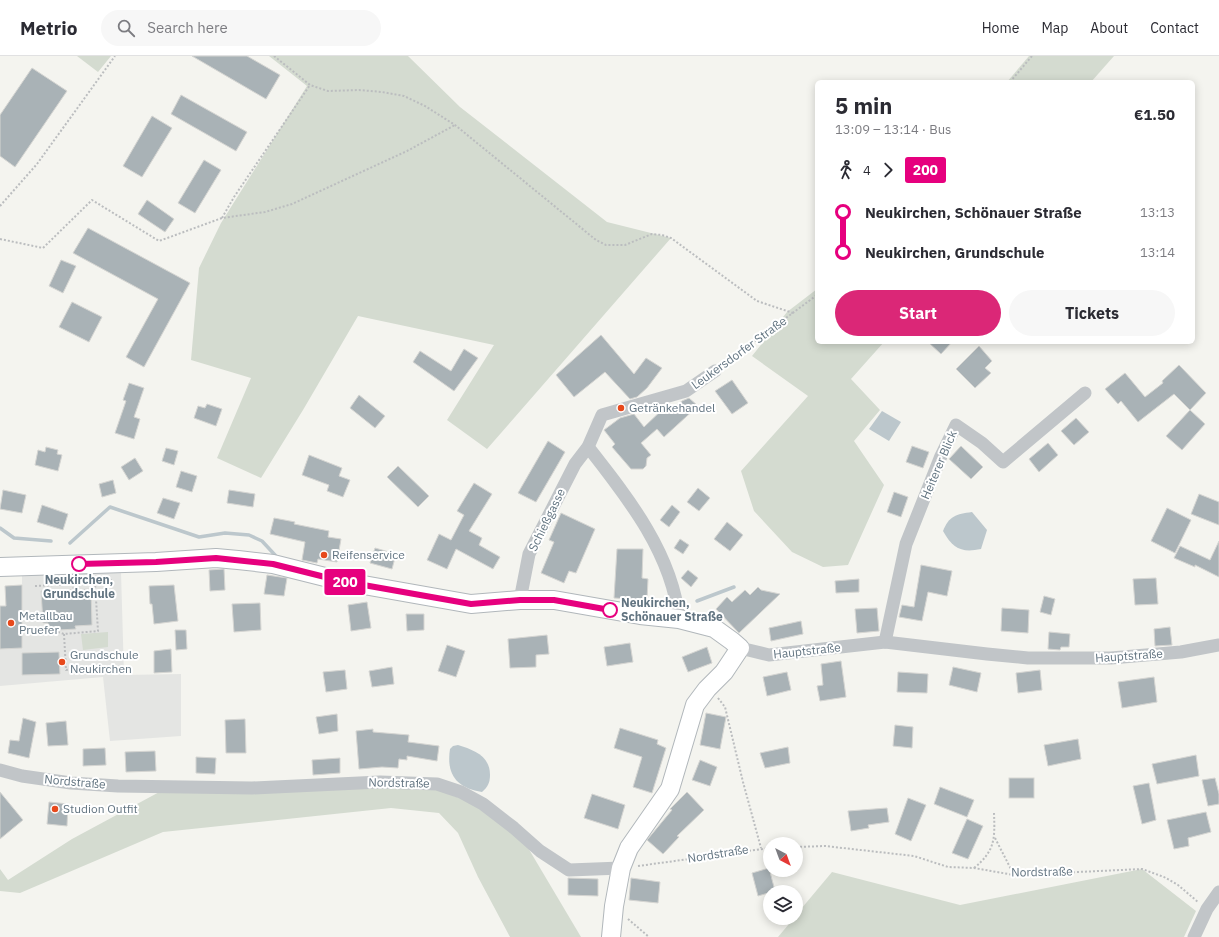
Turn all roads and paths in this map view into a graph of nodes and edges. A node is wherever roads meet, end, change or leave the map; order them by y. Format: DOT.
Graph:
graph roads {
  1 [pos="115,56"];
  2 [pos="274,56"];
  3 [pos="1032,56"];
  4 [pos="1012,80"];
  5 [pos="310,85"];
  6 [pos="454,125"];
  7 [pos="0,206"];
  8 [pos="222,218"];
  9 [pos="0,239"];
  10 [pos="815,296"];
  11 [pos="793,313"];
  12 [pos="715,371"];
  13 [pos="1085,393"];
  14 [pos="588,447"];
  15 [pos="0,567"];
  16 [pos="112,578"];
  17 [pos="73,583"];
  18 [pos="95,583"];
  19 [pos="35,586"];
  20 [pos="74,590"];
  21 [pos="520,600"];
  22 [pos="679,619"];
  23 [pos="58,628"];
  24 [pos="64,634"];
  25 [pos="885,642"];
  26 [pos="1219,645"];
  27 [pos="740,648"];
  28 [pos="60,660"];
  29 [pos="65,660"];
  30 [pos="107,667"];
  31 [pos="710,686"];
  32 [pos="0,770"];
  33 [pos="994,813"];
  34 [pos="995,838"];
  35 [pos="803,847"];
  36 [pos="761,848"];
  37 [pos="621,868"];
  38 [pos="974,868"];
  39 [pos="1014,874"];
  40 [pos="1219,892"];
  41 [pos="614,906"];
  42 [pos="1206,908"];
  43 [pos="611,937"];
  44 [pos="649,937"];
  45 [pos="1194,937"];
  1 -- 7 [label="path"];
  2 -- 5 [label="path"];
  3 -- 4 [label="path"];
  5 -- 6 [label="path"];
  5 -- 8 [label="path"];
  6 -- 8 [label="path"];
  6 -- 11 [label="path"];
  8 -- 9 [label="path"];
  10 -- 11 [label="path, Leukersdorfer Straße"];
  11 -- 12 [label="path, Leukersdorfer Straße"];
  12 -- 14 [label="street, Leukersdorfer Straße"];
  13 -- 25 [label="street, Heiterer Blick"];
  14 -- 21 [label="street, Schießgasse"];
  14 -- 22 [label="street"];
  15 -- 21 [label="street, Hauptstraße"];
  16 -- 18 [label="path"];
  17 -- 18 [label="path"];
  17 -- 19 [label="path"];
  17 -- 20 [label="path"];
  18 -- 24 [label="path"];
  21 -- 22 [label="street, Hauptstraße"];
  22 -- 27 [label="street, Hauptstraße"];
  23 -- 24 [label="path"];
  24 -- 29 [label="path"];
  25 -- 26 [label="street, Hauptstraße"];
  25 -- 27 [label="street, Hauptstraße"];
  27 -- 31 [label="street"];
  28 -- 29 [label="path"];
  29 -- 30 [label="path"];
  31 -- 36 [label="path"];
  31 -- 37 [label="street"];
  32 -- 37 [label="street, Nordstraße"];
  33 -- 34 [label="path"];
  34 -- 38 [label="path"];
  34 -- 39 [label="path"];
  35 -- 38 [label="path, Nordstraße"];
  36 -- 37 [label="path, Nordstraße"];
  37 -- 41 [label="street"];
  38 -- 39 [label="path, Nordstraße"];
  39 -- 42 [label="path, Nordstraße"];
  40 -- 42 [label="street"];
  41 -- 43 [label="street"];
  41 -- 44 [label="path"];
  42 -- 45 [label="street"];
}
